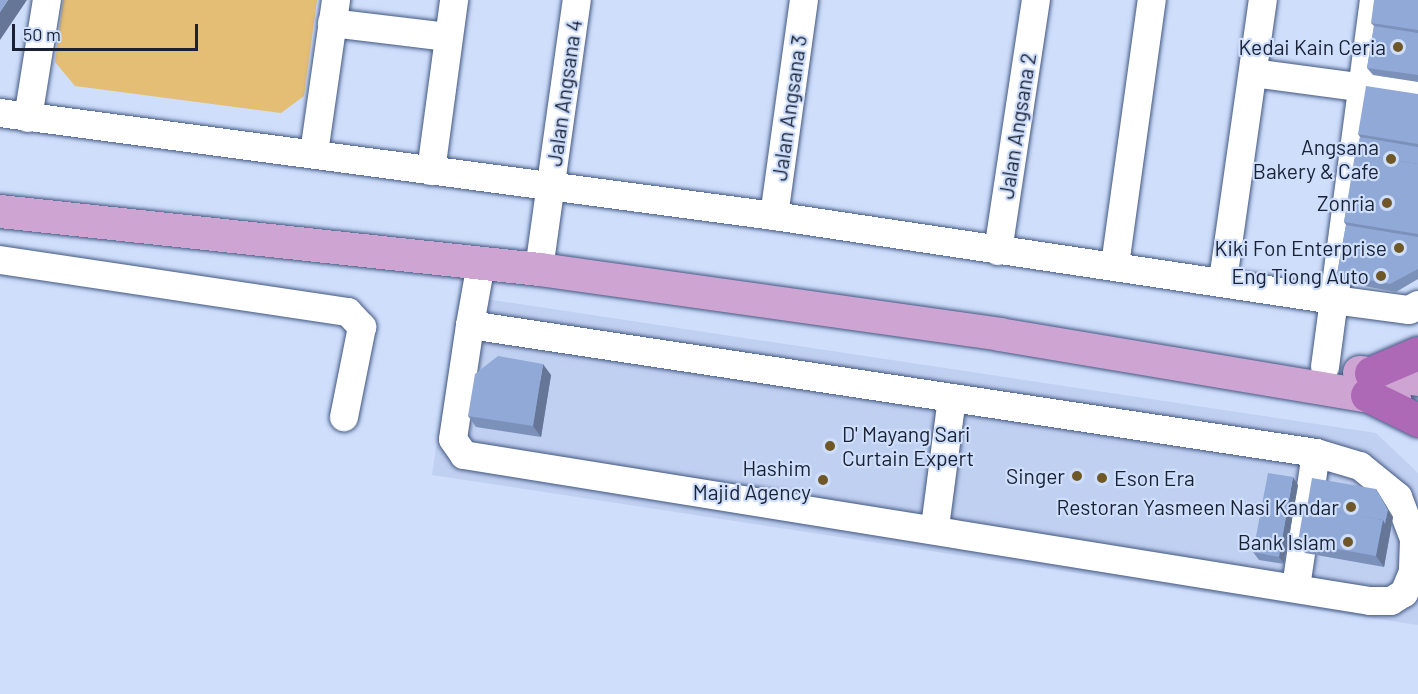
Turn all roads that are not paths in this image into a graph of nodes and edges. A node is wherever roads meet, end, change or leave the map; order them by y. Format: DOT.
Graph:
graph roads {
  1 [pos="47,0"];
  2 [pos="453,0"];
  3 [pos="577,0"];
  4 [pos="804,0"];
  5 [pos="1036,0"];
  6 [pos="1152,0"];
  7 [pos="1263,0"];
  8 [pos="1374,0"];
  9 [pos="334,11"];
  10 [pos="448,38"];
  11 [pos="1254,73"];
  12 [pos="1363,88"];
  13 [pos="1418,95"];
  14 [pos="0,113"];
  15 [pos="28,117"];
  16 [pos="314,153"];
  17 [pos="431,171"];
  18 [pos="551,187"];
  19 [pos="0,211"];
  20 [pos="774,216"];
  21 [pos="998,251"];
  22 [pos="0,260"];
  23 [pos="481,263"];
  24 [pos="1115,265"];
  25 [pos="539,269"];
  26 [pos="1223,280"];
  27 [pos="1334,300"];
  28 [pos="1418,305"];
  29 [pos="471,325"];
  30 [pos="999,334"];
  31 [pos="1418,353"];
  32 [pos="1325,367"];
  33 [pos="1418,379"];
  34 [pos="1369,384"];
  35 [pos="952,398"];
  36 [pos="1418,404"];
  37 [pos="344,417"];
  38 [pos="1418,420"];
  39 [pos="1316,453"];
  40 [pos="935,527"];
  41 [pos="1296,587"];
  1 -- 15 [label="street"];
  2 -- 10 [label="street"];
  3 -- 18 [label="street, Jalan Angsana 4"];
  4 -- 20 [label="street, Jalan Angsana 3"];
  5 -- 21 [label="street, Jalan Angsana 2"];
  6 -- 24 [label="street"];
  7 -- 11 [label="street"];
  8 -- 12 [label="street"];
  9 -- 10 [label="street"];
  9 -- 16 [label="street"];
  10 -- 17 [label="street"];
  11 -- 12 [label="street"];
  11 -- 26 [label="street"];
  12 -- 13 [label="street"];
  12 -- 27 [label="street"];
  14 -- 15 [label="street"];
  15 -- 16 [label="street"];
  16 -- 17 [label="street"];
  17 -- 18 [label="street"];
  18 -- 20 [label="street"];
  18 -- 25 [label="street, Jalan Angsana 4"];
  19 -- 23 [label="main road"];
  20 -- 21 [label="street"];
  21 -- 24 [label="street"];
  22 -- 37 [label="street"];
  23 -- 25 [label="main road"];
  23 -- 29 [label="street"];
  24 -- 26 [label="street"];
  25 -- 30 [label="main road"];
  26 -- 27 [label="street"];
  27 -- 28 [label="street"];
  27 -- 32 [label="street"];
  29 -- 35 [label="street"];
  29 -- 40 [label="street"];
  30 -- 32 [label="main road"];
  30 -- 34 [label="main road"];
  31 -- 34 [label="highway"];
  32 -- 34 [label="main road"];
  33 -- 34 [label="main road"];
  34 -- 36 [label="main road"];
  34 -- 38 [label="highway"];
  35 -- 39 [label="street"];
  35 -- 40 [label="street"];
  39 -- 41 [label="street"];
  39 -- 41 [label="street"];
  40 -- 41 [label="street"];
}
